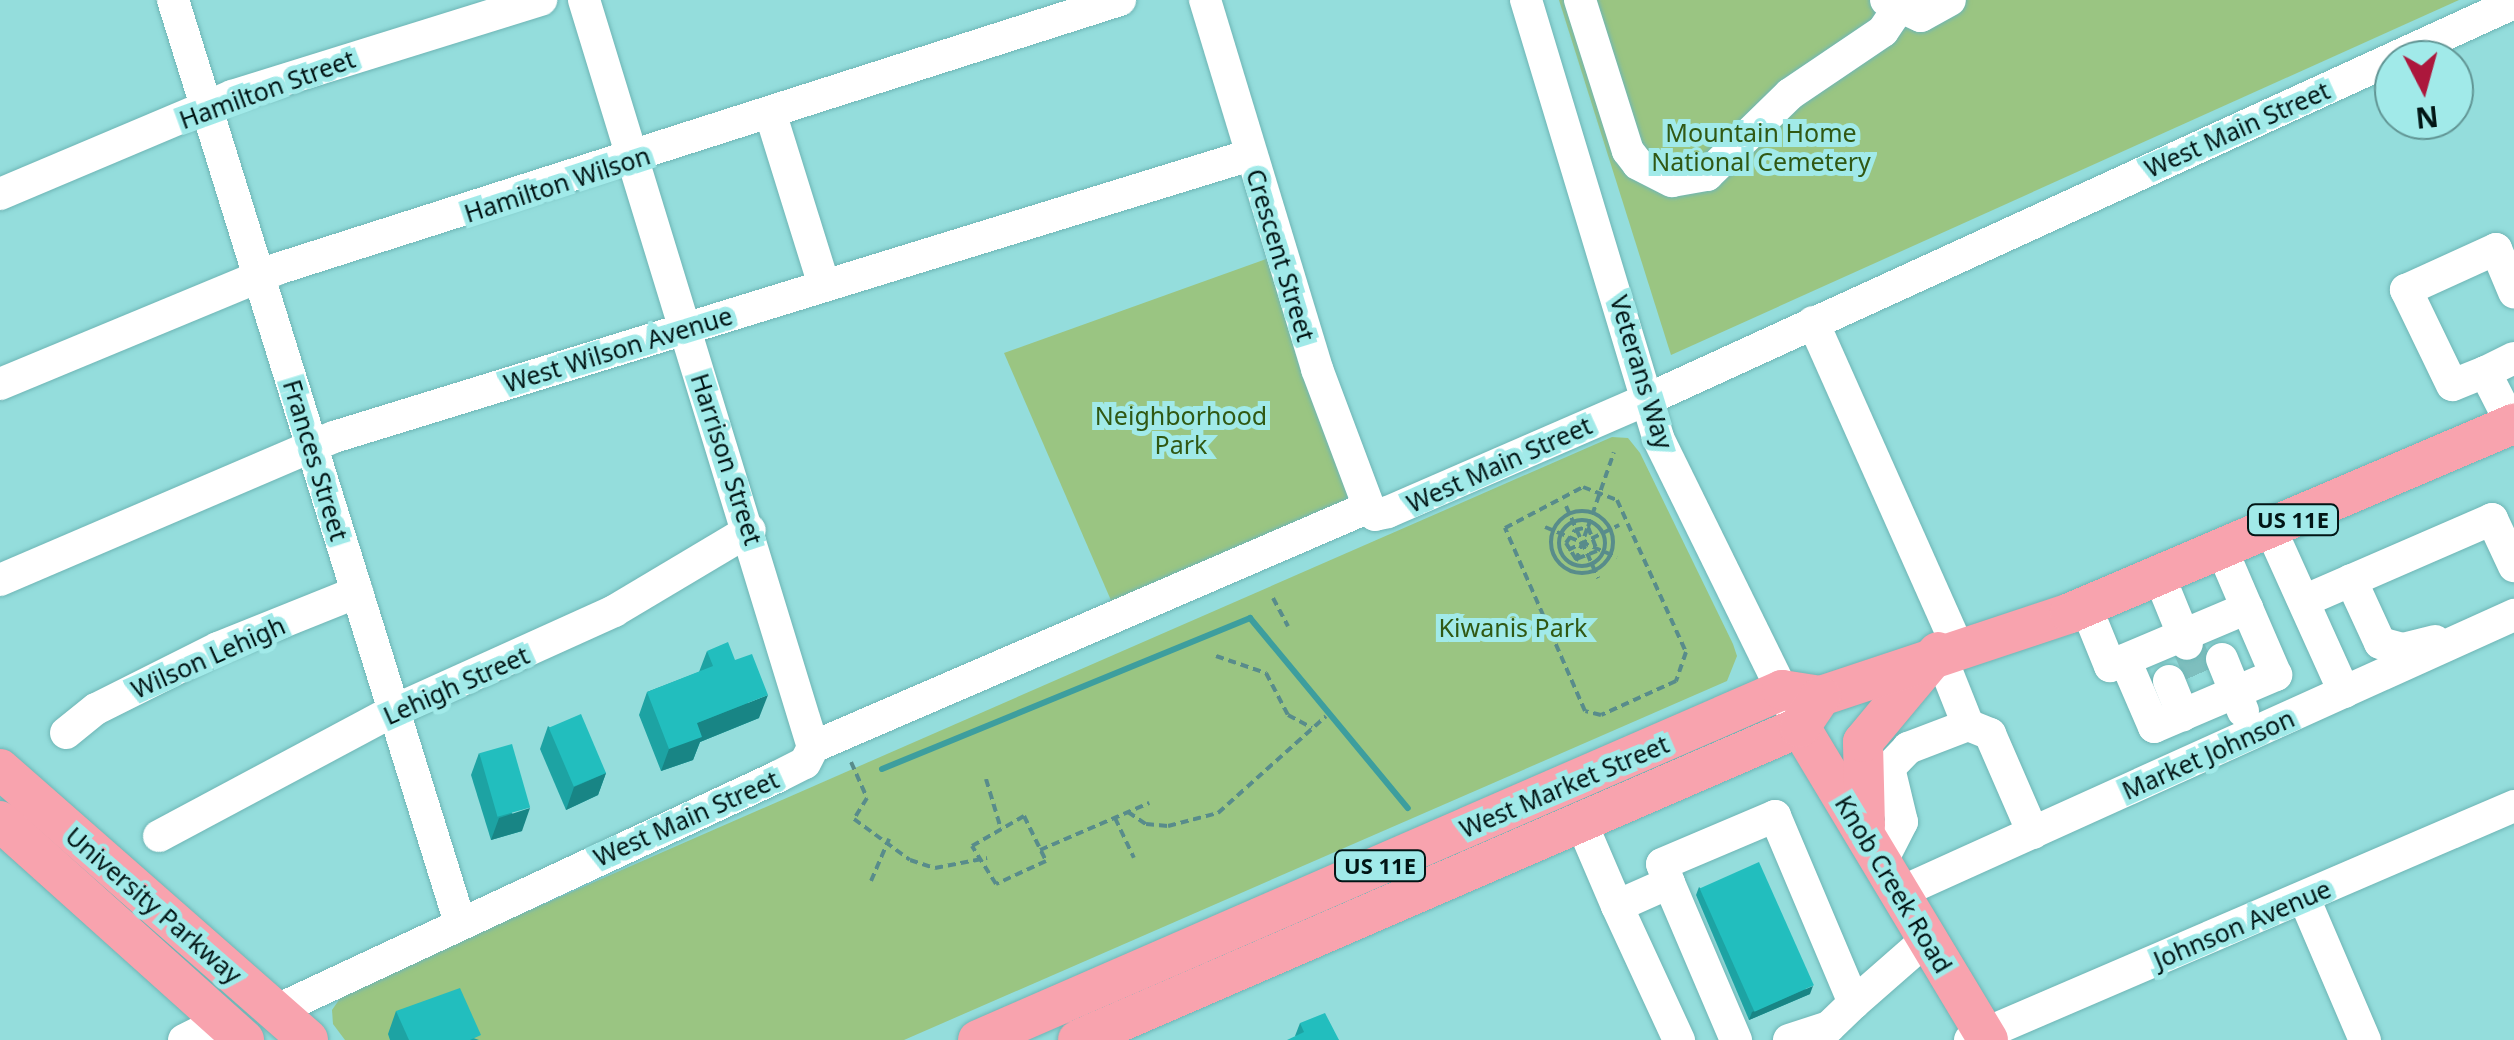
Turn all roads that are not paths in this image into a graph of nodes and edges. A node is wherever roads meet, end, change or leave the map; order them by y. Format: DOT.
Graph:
graph roads {
  1 [pos="172,0"];
  2 [pos="541,0"];
  3 [pos="584,0"];
  4 [pos="1120,0"];
  5 [pos="1206,0"];
  6 [pos="1526,0"];
  7 [pos="1580,0"];
  8 [pos="1950,0"];
  9 [pos="2514,3"];
  10 [pos="1892,5"];
  11 [pos="206,107"];
  12 [pos="770,112"];
  13 [pos="1250,155"];
  14 [pos="632,160"];
  15 [pos="0,194"];
  16 [pos="2505,245"];
  17 [pos="260,277"];
  18 [pos="824,284"];
  19 [pos="2514,292"];
  20 [pos="1813,322"];
  21 [pos="684,329"];
  22 [pos="2500,365"];
  23 [pos="0,384"];
  24 [pos="1646,400"];
  25 [pos="2513,426"];
  26 [pos="312,446"];
  27 [pos="1369,506"];
  28 [pos="750,530"];
  29 [pos="2272,530"];
  30 [pos="2510,545"];
  31 [pos="2223,552"];
  32 [pos="2160,578"];
  33 [pos="0,580"];
  34 [pos="2351,580"];
  35 [pos="357,592"];
  36 [pos="2306,600"];
  37 [pos="2086,606"];
  38 [pos="2247,608"];
  39 [pos="2514,615"];
  40 [pos="1948,649"];
  41 [pos="2186,669"];
  42 [pos="2344,692"];
  43 [pos="1801,704"];
  44 [pos="393,711"];
  45 [pos="1968,725"];
  46 [pos="2254,732"];
  47 [pos="66,733"];
  48 [pos="827,744"];
  49 [pos="0,769"];
  50 [pos="2170,770"];
  51 [pos="2514,806"];
  52 [pos="0,821"];
  53 [pos="1581,822"];
  54 [pos="2033,833"];
  55 [pos="158,836"];
  56 [pos="1883,863"];
  57 [pos="1669,882"];
  58 [pos="2304,898"];
  59 [pos="1617,906"];
  60 [pos="459,920"];
  61 [pos="1926,940"];
  62 [pos="1711,980"];
  63 [pos="1854,1004"];
  64 [pos="275,1011"];
  65 [pos="234,1030"];
  66 [pos="1981,1038"];
  67 [pos="184,1040"];
  68 [pos="308,1040"];
  69 [pos="978,1040"];
  70 [pos="1078,1040"];
  71 [pos="1679,1040"];
  72 [pos="1711,1040"];
  73 [pos="1736,1040"];
  74 [pos="1790,1040"];
  75 [pos="2365,1040"];
  1 -- 11 [label="street, Frances Street"];
  2 -- 11 [label="street, Hamilton Street"];
  3 -- 14 [label="street, Harrison Street"];
  4 -- 12 [label="street, Hamilton Wilson"];
  5 -- 13 [label="street, Crescent Street"];
  6 -- 24 [label="street, Veterans Way"];
  7 -- 10 [label="street"];
  8 -- 10 [label="street"];
  9 -- 20 [label="street, West Main Street"];
  11 -- 15 [label="street, Hamilton Street"];
  11 -- 17 [label="street, Frances Street"];
  12 -- 14 [label="street, Hamilton Wilson"];
  12 -- 18 [label="street"];
  13 -- 18 [label="street, West Wilson Avenue"];
  13 -- 27 [label="street, Crescent Street"];
  14 -- 17 [label="street, Hamilton Wilson"];
  14 -- 21 [label="street, Harrison Street"];
  16 -- 19 [label="street"];
  16 -- 22 [label="street"];
  17 -- 23 [label="street, Hamilton Wilson"];
  17 -- 26 [label="street, Frances Street"];
  18 -- 21 [label="street, West Wilson Avenue"];
  20 -- 24 [label="street, West Main Street"];
  20 -- 40 [label="street"];
  21 -- 26 [label="street, West Wilson Avenue"];
  21 -- 28 [label="street, Harrison Street"];
  22 -- 25 [label="street"];
  24 -- 27 [label="street, West Main Street"];
  24 -- 43 [label="street, Veterans Way"];
  25 -- 29 [label="main road, West Market Street / US 11E"];
  26 -- 33 [label="street, West Wilson Avenue"];
  26 -- 35 [label="street, Frances Street"];
  27 -- 48 [label="street, West Main Street"];
  28 -- 44 [label="street, Lehigh Street"];
  28 -- 48 [label="street, Harrison Street"];
  29 -- 31 [label="main road, West Market Street / US 11E"];
  29 -- 36 [label="street"];
  30 -- 34 [label="street"];
  31 -- 32 [label="main road, West Market Street / US 11E"];
  31 -- 38 [label="street"];
  32 -- 37 [label="main road, West Market Street / US 11E"];
  32 -- 41 [label="street"];
  34 -- 36 [label="street"];
  34 -- 39 [label="street"];
  35 -- 44 [label="street, Frances Street"];
  35 -- 47 [label="street, Wilson Lehigh"];
  36 -- 42 [label="street"];
  37 -- 40 [label="main road, West Market Street / US 11E"];
  37 -- 41 [label="street"];
  38 -- 41 [label="street"];
  38 -- 41 [label="street"];
  39 -- 42 [label="street, Market Johnson"];
  40 -- 43 [label="main road, West Market Street / US 11E"];
  40 -- 45 [label="street"];
  40 -- 56 [label="main road"];
  41 -- 46 [label="street"];
  41 -- 50 [label="street"];
  42 -- 46 [label="street, Market Johnson"];
  43 -- 53 [label="main road, West Market Street / US 11E"];
  43 -- 56 [label="main road, Knob Creek Road"];
  43 -- 69 [label="main road, West Market Street / US 11E"];
  44 -- 55 [label="street, Lehigh Street"];
  44 -- 60 [label="street, Frances Street"];
  45 -- 54 [label="street"];
  45 -- 56 [label="street"];
  46 -- 50 [label="street, Market Johnson"];
  48 -- 60 [label="street, West Main Street"];
  49 -- 64 [label="main road, University Parkway"];
  50 -- 54 [label="street, Market Johnson"];
  51 -- 58 [label="street, Johnson Avenue"];
  52 -- 65 [label="main road, University Parkway"];
  53 -- 59 [label="street"];
  53 -- 70 [label="main road, West Market Street / US 11E"];
  54 -- 56 [label="street, Market Johnson"];
  56 -- 61 [label="main road, Knob Creek Road"];
  57 -- 59 [label="street"];
  57 -- 62 [label="street"];
  57 -- 63 [label="street"];
  58 -- 66 [label="street, Johnson Avenue"];
  58 -- 75 [label="street"];
  59 -- 71 [label="street"];
  60 -- 64 [label="street, West Main Street"];
  61 -- 63 [label="street"];
  61 -- 66 [label="main road, Knob Creek Road"];
  62 -- 72 [label="street"];
  62 -- 73 [label="street"];
  63 -- 74 [label="street"];
  64 -- 68 [label="main road, University Parkway"];
  65 -- 67 [label="street"];
}
